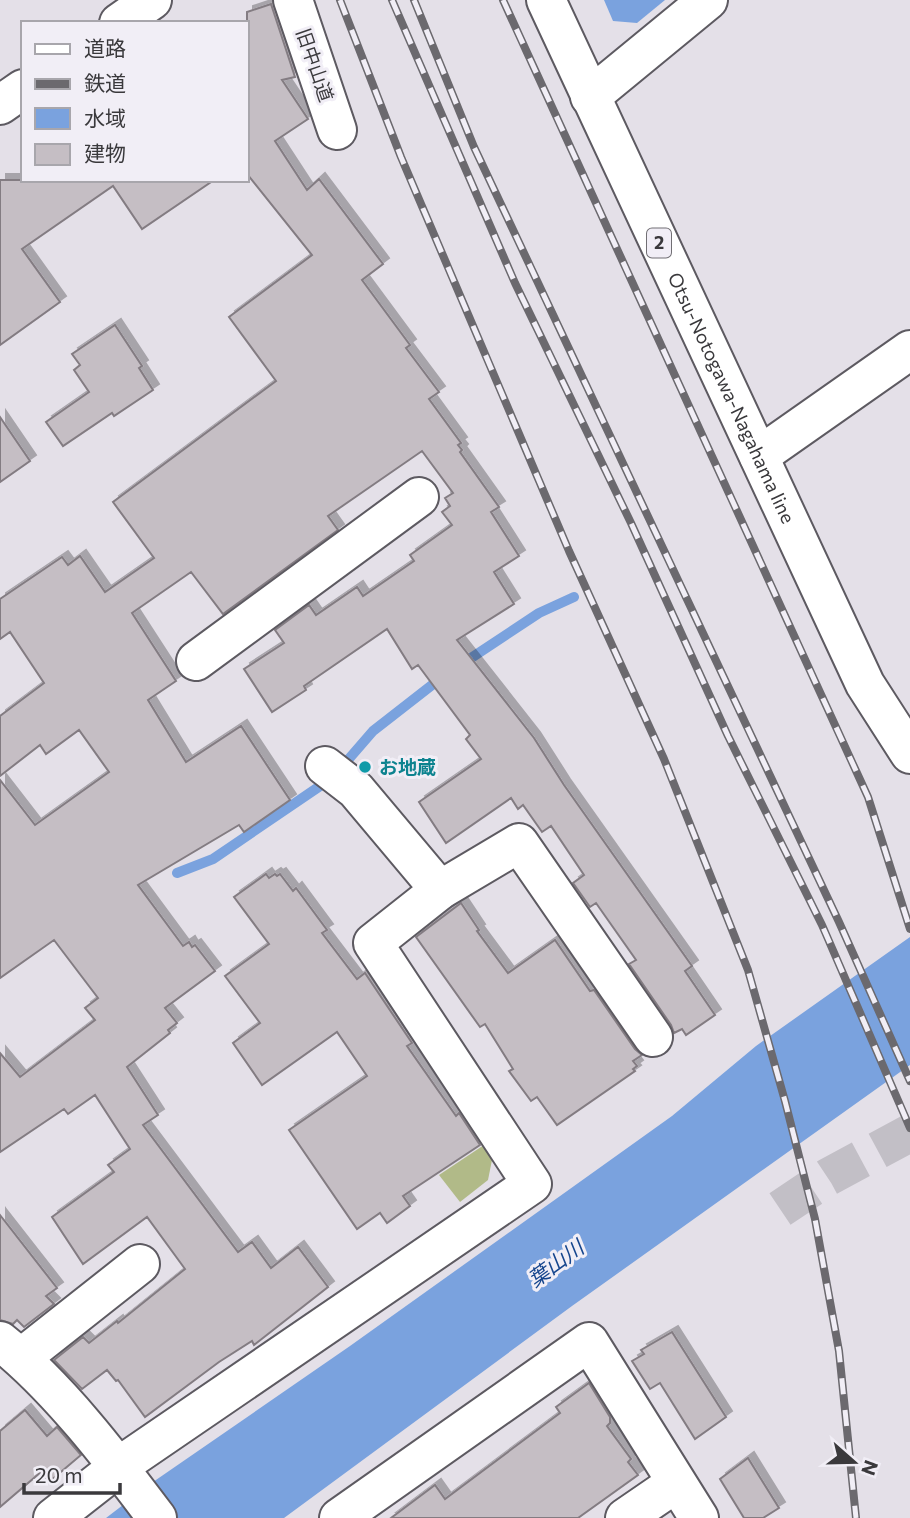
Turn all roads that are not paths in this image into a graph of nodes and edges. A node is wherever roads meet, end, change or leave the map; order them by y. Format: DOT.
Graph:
graph roads {
  1 [pos="152,0"];
  2 [pos="293,0"];
  3 [pos="546,0"];
  4 [pos="708,0"];
  5 [pos="122,21"];
  6 [pos="21,90"];
  7 [pos="590,97"];
  8 [pos="0,104"];
  9 [pos="337,130"];
  10 [pos="910,350"];
  11 [pos="759,456"];
  12 [pos="419,497"];
  13 [pos="196,662"];
  14 [pos="910,754"];
  15 [pos="325,766"];
  16 [pos="440,890"];
  17 [pos="653,1037"];
  18 [pos="139,1264"];
  19 [pos="11,1349"];
  20 [pos="123,1473"];
  21 [pos="676,1483"];
  22 [pos="53,1518"];
  23 [pos="157,1518"];
  24 [pos="340,1518"];
  25 [pos="625,1518"];
  26 [pos="699,1518"];
  1 -- 5 [label="street"];
  2 -- 9 [label="street, 旧中山道"];
  3 -- 7 [label="street, Otsu-Notogawa-Nagahama line / 2"];
  4 -- 7 [label="street"];
  6 -- 8 [label="street"];
  7 -- 11 [label="street, Otsu-Notogawa-Nagahama line / 2"];
  10 -- 11 [label="street"];
  11 -- 14 [label="street, Otsu-Notogawa-Nagahama line / 2"];
  12 -- 13 [label="street"];
  15 -- 16 [label="street"];
  16 -- 17 [label="street"];
  16 -- 20 [label="street"];
  18 -- 19 [label="street"];
  19 -- 20 [label="street"];
  20 -- 22 [label="street"];
  20 -- 23 [label="street"];
  21 -- 24 [label="street"];
  21 -- 25 [label="street"];
  21 -- 26 [label="street"];
}
